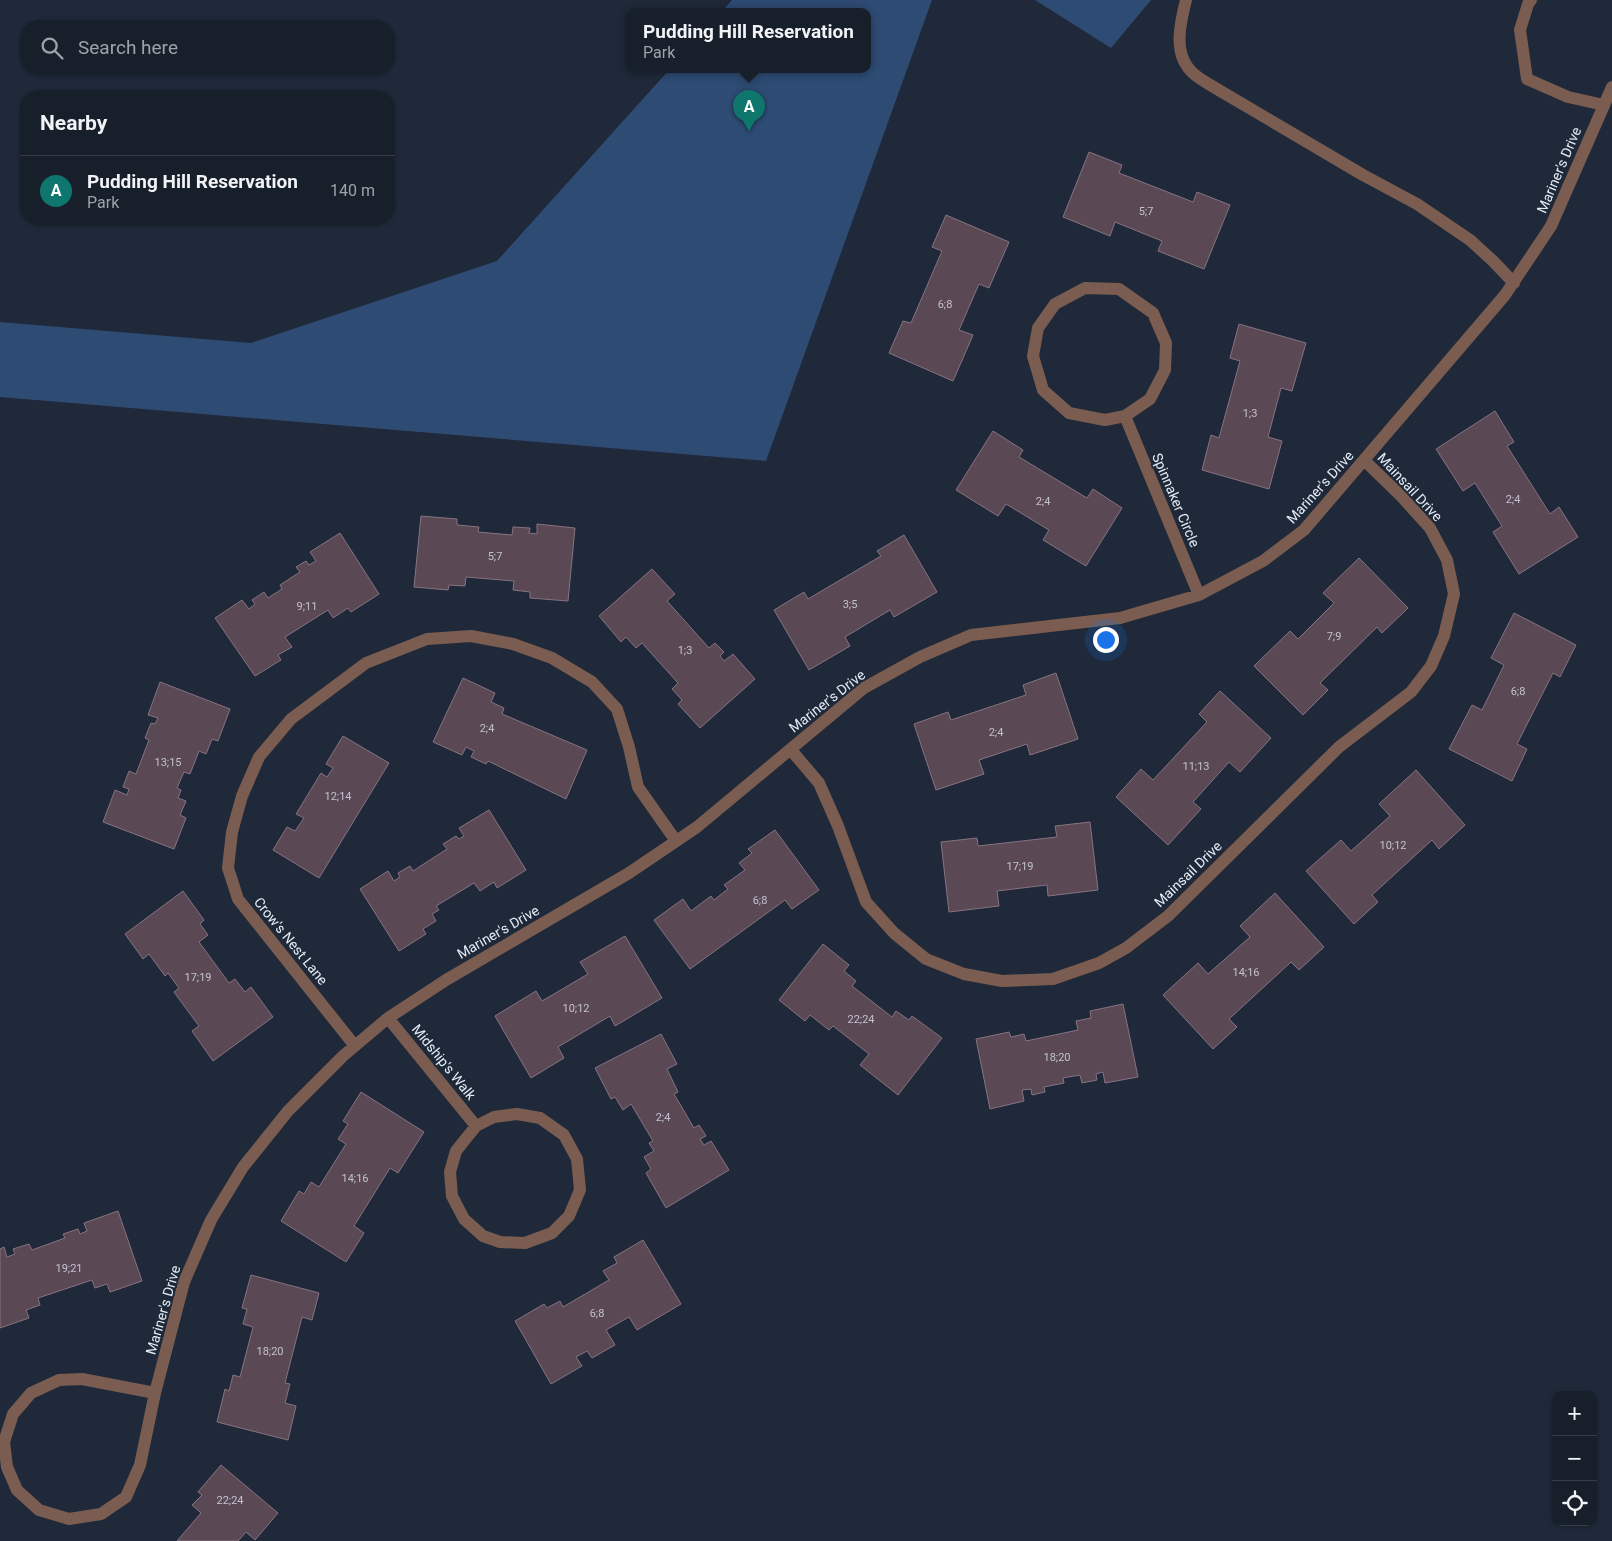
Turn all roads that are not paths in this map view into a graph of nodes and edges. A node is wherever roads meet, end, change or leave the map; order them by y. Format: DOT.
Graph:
graph roads {
  1 [pos="1186,0"];
  2 [pos="1532,0"];
  3 [pos="1612,86"];
  4 [pos="1604,105"];
  5 [pos="1514,283"];
  6 [pos="1125,416"];
  7 [pos="1364,460"];
  8 [pos="1199,595"];
  9 [pos="790,750"];
  10 [pos="676,841"];
  11 [pos="388,1018"];
  12 [pos="356,1046"];
  13 [pos="476,1126"];
  14 [pos="155,1394"];
  1 -- 5 [label="street"];
  2 -- 4 [label="street"];
  3 -- 4 [label="street, Mariner's Drive"];
  4 -- 5 [label="street, Mariner's Drive"];
  5 -- 7 [label="street, Mariner's Drive"];
  6 -- 6 [label="street"];
  6 -- 8 [label="street, Spinnaker Circle"];
  7 -- 8 [label="street, Mariner's Drive"];
  7 -- 9 [label="street, Mainsail Drive"];
  8 -- 9 [label="street, Mariner's Drive"];
  9 -- 10 [label="street, Mariner's Drive"];
  10 -- 11 [label="street, Mariner's Drive"];
  10 -- 12 [label="street, Crow's Nest Lane"];
  11 -- 12 [label="street, Mariner's Drive"];
  11 -- 13 [label="street, Midship's Walk"];
  12 -- 14 [label="street, Mariner's Drive"];
  13 -- 13 [label="street"];
  14 -- 14 [label="street, Mariner's Drive"];
}
